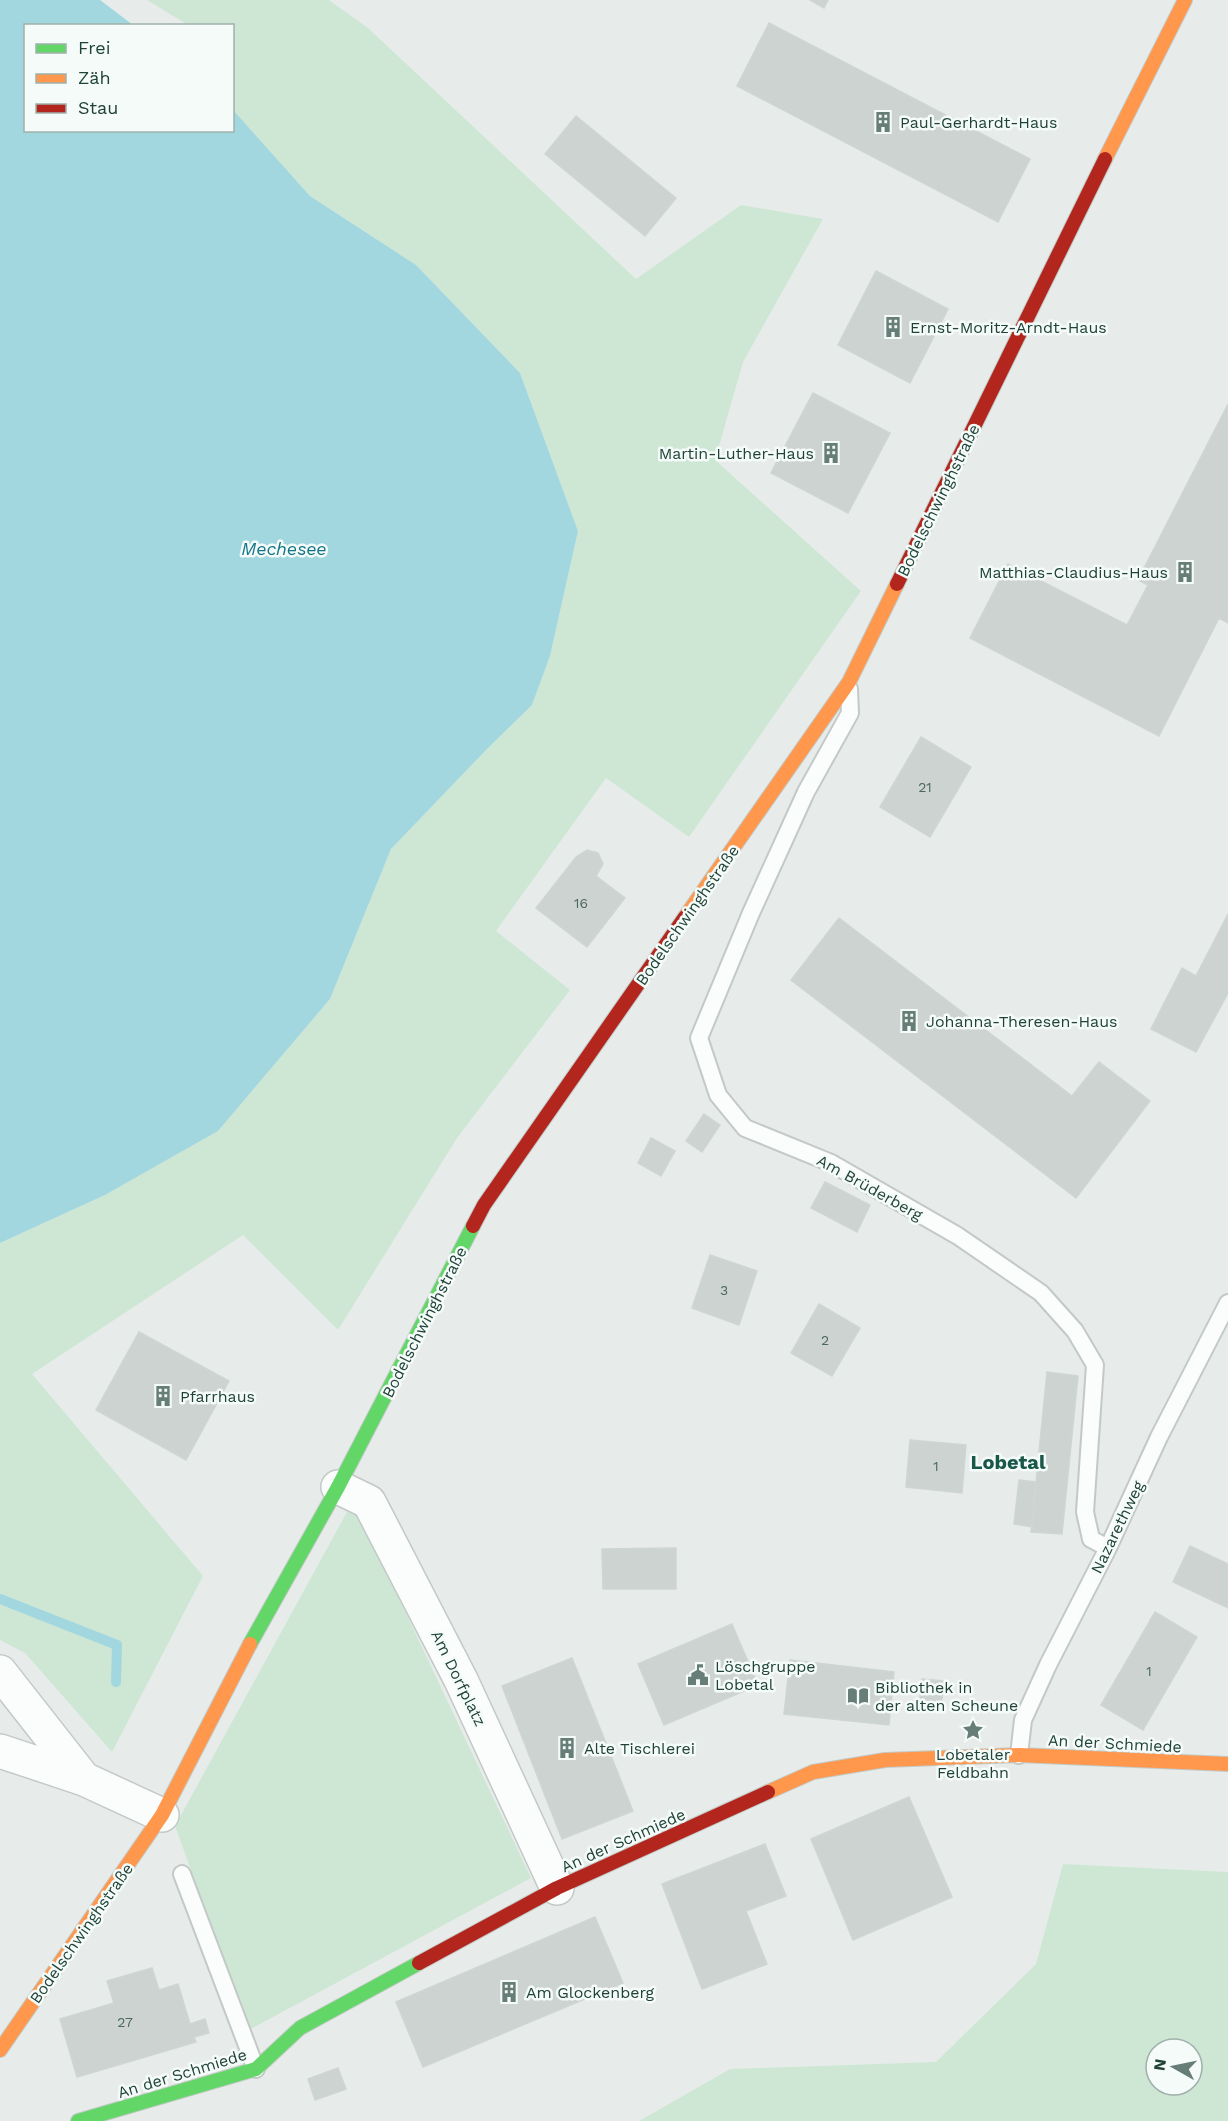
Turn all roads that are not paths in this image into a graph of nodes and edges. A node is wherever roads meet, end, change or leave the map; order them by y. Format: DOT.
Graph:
graph roads {
  1 [pos="1185,0"];
  2 [pos="849,682"];
  3 [pos="1228,1303"];
  4 [pos="338,1486"];
  5 [pos="1108,1548"];
  6 [pos="0,1672"];
  7 [pos="0,1751"];
  8 [pos="1019,1755"];
  9 [pos="1228,1764"];
  10 [pos="84,1779"];
  11 [pos="162,1815"];
  12 [pos="182,1874"];
  13 [pos="557,1888"];
  14 [pos="0,2050"];
  15 [pos="256,2069"];
  16 [pos="78,2121"];
  1 -- 2 [label="street, Bodelschwinghstraße"];
  2 -- 4 [label="street, Bodelschwinghstraße"];
  2 -- 5 [label="lane, Am Brüderberg"];
  3 -- 5 [label="lane, Nazarethweg"];
  4 -- 11 [label="street, Bodelschwinghstraße"];
  4 -- 13 [label="street, Am Dorfplatz"];
  5 -- 8 [label="lane, Nazarethweg"];
  6 -- 10 [label="street"];
  7 -- 10 [label="street"];
  8 -- 9 [label="street, An der Schmiede"];
  8 -- 13 [label="street, An der Schmiede"];
  10 -- 11 [label="street"];
  11 -- 14 [label="street, Bodelschwinghstraße"];
  12 -- 15 [label="lane"];
  13 -- 15 [label="street, An der Schmiede"];
  15 -- 16 [label="street, An der Schmiede"];
}
